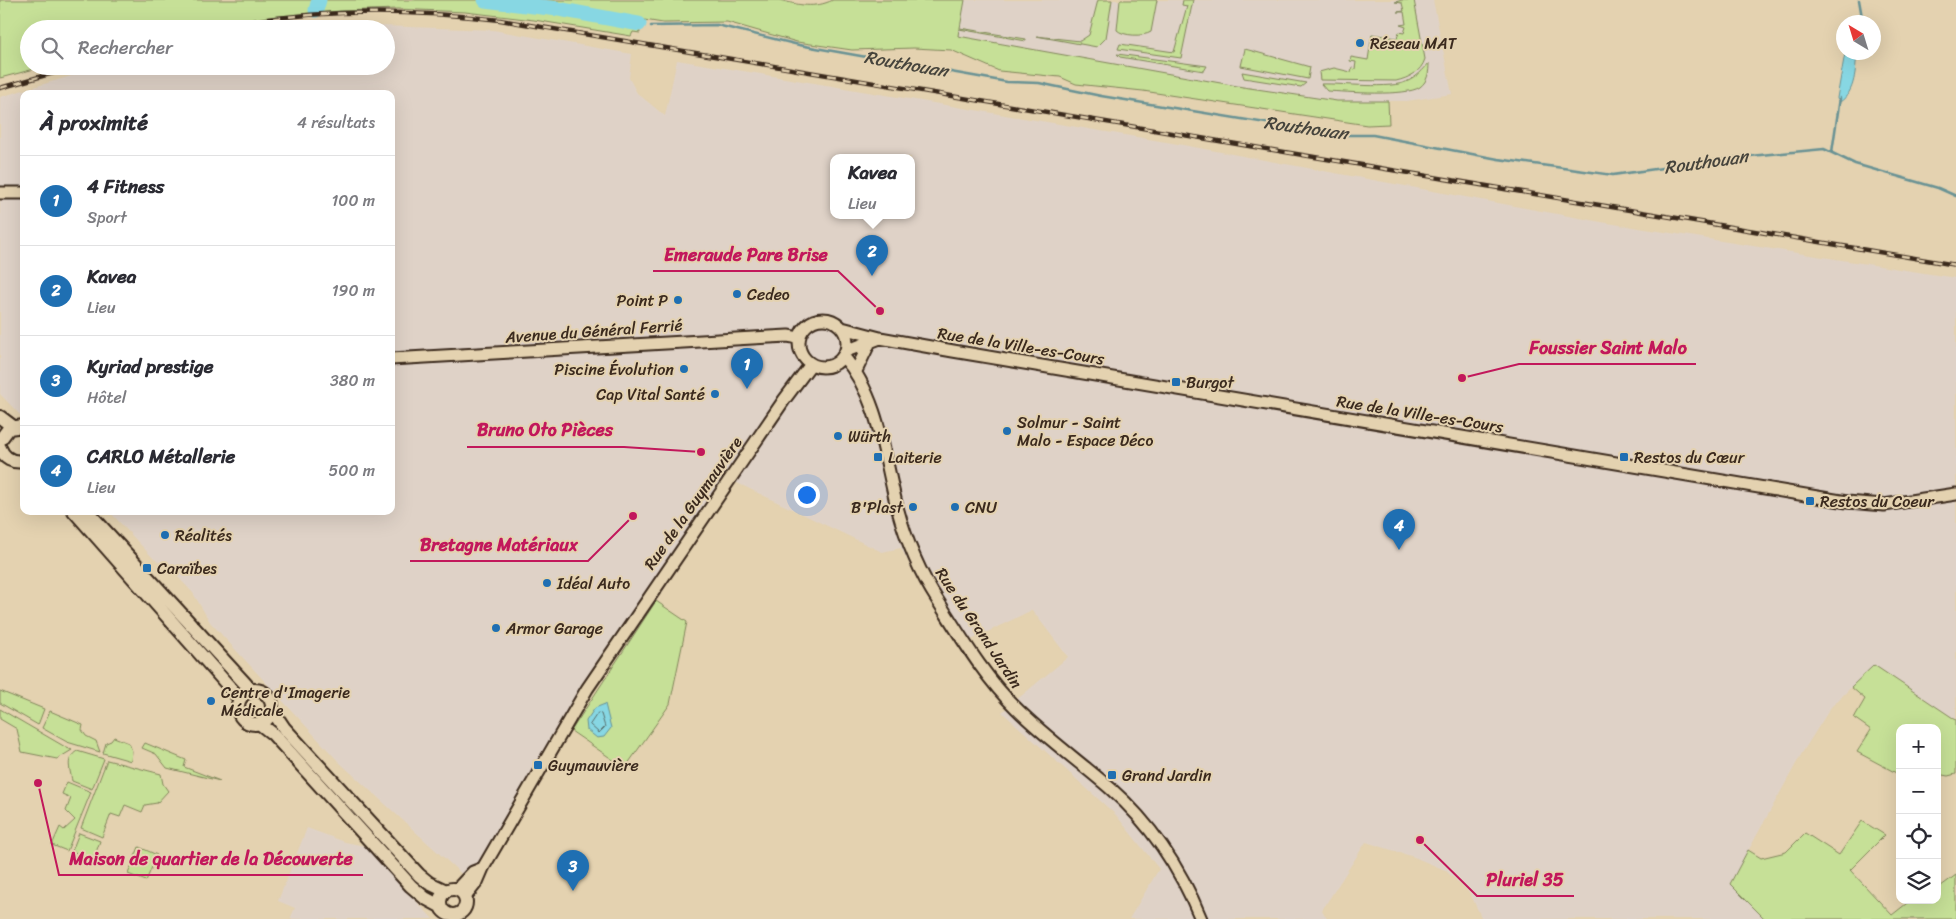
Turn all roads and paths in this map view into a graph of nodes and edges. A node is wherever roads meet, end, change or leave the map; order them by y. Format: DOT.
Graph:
graph roads {
  1 [pos="0,193"];
  2 [pos="20,193"];
  3 [pos="842,328"];
  4 [pos="799,338"];
  5 [pos="880,338"];
  6 [pos="869,344"];
  7 [pos="845,353"];
  8 [pos="395,360"];
  9 [pos="811,364"];
  10 [pos="856,371"];
  11 [pos="0,416"];
  12 [pos="18,426"];
  13 [pos="0,439"];
  14 [pos="20,461"];
  15 [pos="1956,494"];
  16 [pos="78,515"];
  17 [pos="91,515"];
  18 [pos="251,690"];
  19 [pos="240,699"];
  20 [pos="272,710"];
  21 [pos="259,723"];
  22 [pos="456,892"];
  23 [pos="440,906"];
  24 [pos="459,916"];
  25 [pos="1201,919"];
  1 -- 2 [label="street"];
  3 -- 4 [label="street"];
  3 -- 5 [label="street, Rue de la Ville-es-Cours"];
  3 -- 7 [label="street"];
  4 -- 8 [label="street, Avenue du Général Ferrié"];
  4 -- 9 [label="street"];
  5 -- 6 [label="street"];
  5 -- 15 [label="street, Rue de la Ville-es-Cours"];
  6 -- 7 [label="street"];
  6 -- 10 [label="street"];
  7 -- 9 [label="street"];
  7 -- 10 [label="street, Rue du Grand Jardin"];
  9 -- 22 [label="street, Rue de la Guymauvière"];
  10 -- 25 [label="street, Rue du Grand Jardin"];
  11 -- 12 [label="main road"];
  12 -- 13 [label="main road"];
  13 -- 14 [label="main road"];
  16 -- 19 [label="main road"];
  17 -- 18 [label="main road"];
  18 -- 19 [label="main road"];
  18 -- 20 [label="main road"];
  19 -- 21 [label="main road"];
  20 -- 21 [label="main road"];
  20 -- 22 [label="main road"];
  21 -- 23 [label="main road"];
  22 -- 23 [label="main road"];
  22 -- 24 [label="main road"];
  23 -- 24 [label="main road"];
}
